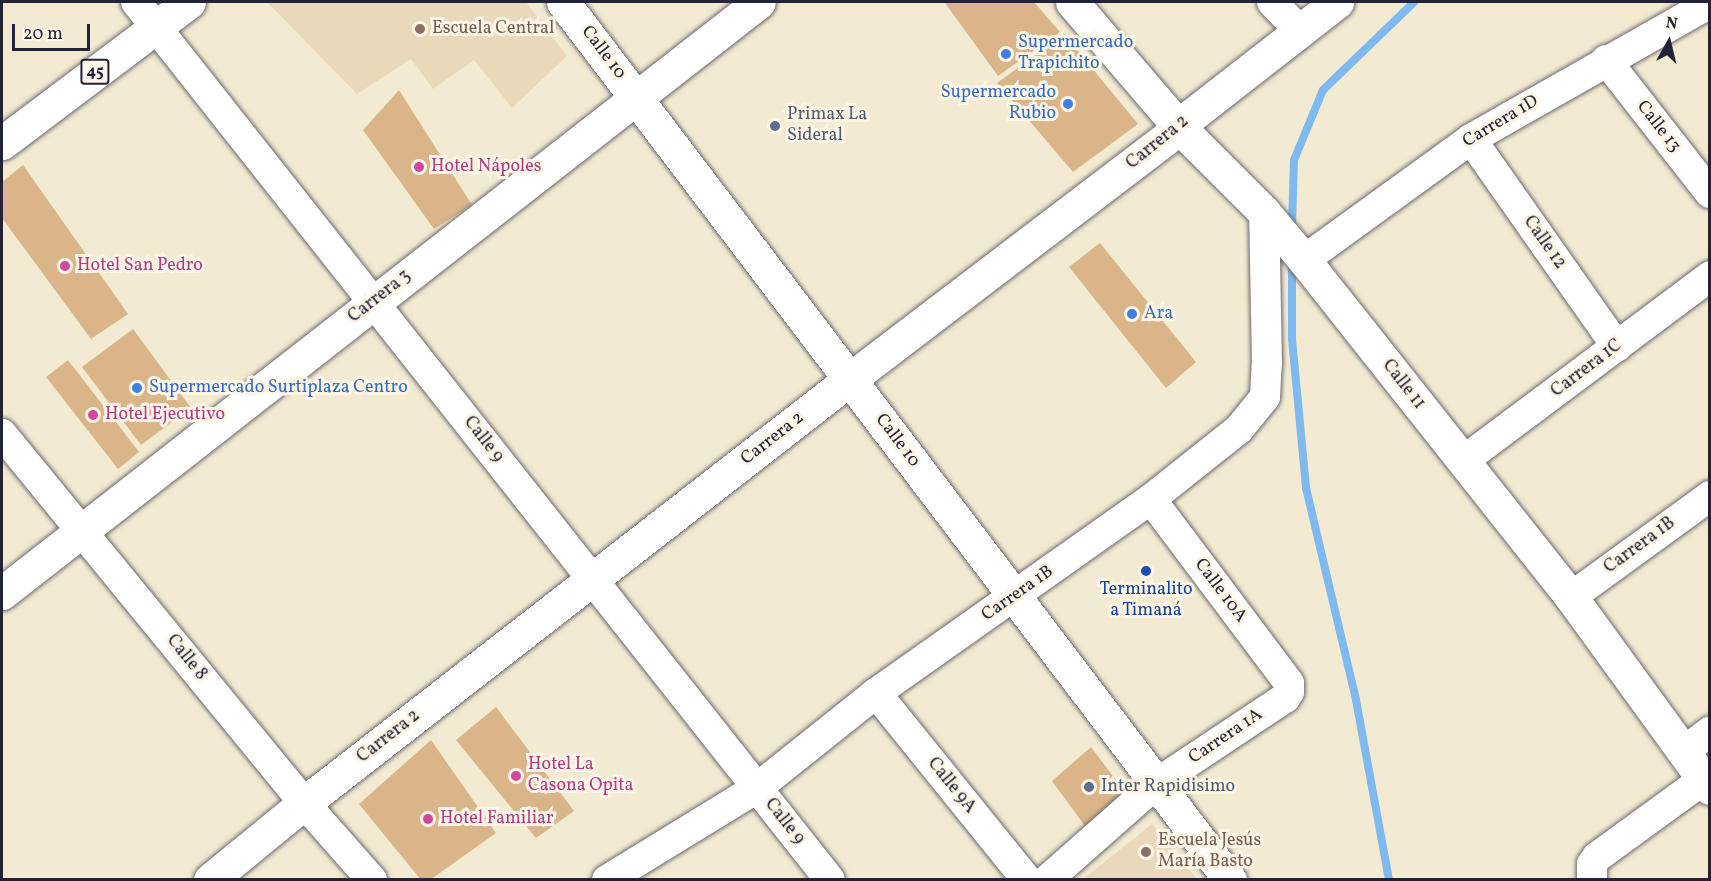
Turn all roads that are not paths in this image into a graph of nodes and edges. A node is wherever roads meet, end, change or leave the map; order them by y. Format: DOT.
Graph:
graph roads {
  1 [pos="136,2"];
  2 [pos="189,2"];
  3 [pos="563,2"];
  4 [pos="759,2"];
  5 [pos="1072,2"];
  6 [pos="1272,2"];
  7 [pos="1337,2"];
  8 [pos="1710,3"];
  9 [pos="156,27"];
  10 [pos="1301,32"];
  11 [pos="1606,60"];
  12 [pos="636,98"];
  13 [pos="1180,128"];
  14 [pos="1471,139"];
  15 [pos="2,143"];
  16 [pos="1710,193"];
  17 [pos="1268,217"];
  18 [pos="1300,255"];
  19 [pos="1710,276"];
  20 [pos="374,302"];
  21 [pos="1617,347"];
  22 [pos="850,379"];
  23 [pos="2,434"];
  24 [pos="1463,461"];
  25 [pos="1710,496"];
  26 [pos="1151,499"];
  27 [pos="82,530"];
  28 [pos="593,579"];
  29 [pos="2,593"];
  30 [pos="1015,597"];
  31 [pos="1571,597"];
  32 [pos="1289,683"];
  33 [pos="876,693"];
  34 [pos="1710,732"];
  35 [pos="1683,752"];
  36 [pos="1157,783"];
  37 [pos="1706,784"];
  38 [pos="757,788"];
  39 [pos="304,803"];
  40 [pos="612,878"];
  41 [pos="210,879"];
  42 [pos="372,879"];
  43 [pos="830,879"];
  44 [pos="1027,879"];
  45 [pos="1047,879"];
  46 [pos="1230,879"];
  47 [pos="1592,879"];
  1 -- 9 [label="street, Calle 9"];
  2 -- 9 [label="main road, 45"];
  3 -- 12 [label="main road, Calle 10"];
  4 -- 12 [label="main road, Carrera 3"];
  5 -- 13 [label="main road, Calle 11"];
  6 -- 10 [label="street"];
  7 -- 10 [label="main road, Carrera 2"];
  8 -- 11 [label="street, Carrera 1D"];
  9 -- 15 [label="main road, 45"];
  9 -- 20 [label="street, Calle 9"];
  10 -- 13 [label="main road, Carrera 2"];
  11 -- 14 [label="street, Carrera 1D"];
  11 -- 16 [label="street, Calle 13"];
  12 -- 20 [label="main road, Carrera 3"];
  12 -- 22 [label="main road, Calle 10"];
  13 -- 17 [label="main road, Calle 11"];
  13 -- 22 [label="main road, Carrera 2"];
  14 -- 18 [label="street, Carrera 1D"];
  14 -- 21 [label="street, Calle 12"];
  17 -- 18 [label="main road, Calle 11"];
  17 -- 26 [label="street, Carrera 1B"];
  18 -- 24 [label="main road, Calle 11"];
  19 -- 21 [label="street, Carrera 1C"];
  20 -- 27 [label="main road, Carrera 3"];
  20 -- 28 [label="street, Calle 9"];
  21 -- 24 [label="street, Carrera 1C"];
  22 -- 28 [label="main road, Carrera 2"];
  22 -- 30 [label="main road, Calle 10"];
  23 -- 27 [label="street, Calle 8"];
  24 -- 31 [label="main road, Calle 11"];
  25 -- 31 [label="street, Carrera 1B"];
  26 -- 30 [label="street, Carrera 1B"];
  26 -- 32 [label="street, Calle 10A"];
  27 -- 29 [label="main road, Carrera 3"];
  27 -- 39 [label="street, Calle 8"];
  28 -- 38 [label="street, Calle 9"];
  28 -- 39 [label="main road, Carrera 2"];
  30 -- 33 [label="street, Carrera 1B"];
  30 -- 36 [label="main road, Calle 10"];
  31 -- 35 [label="main road, Calle 11"];
  32 -- 36 [label="street, Carrera 1A"];
  33 -- 38 [label="street, Carrera 1B"];
  33 -- 44 [label="street, Calle 9A"];
  34 -- 35 [label="street"];
  35 -- 37 [label="main road, Calle 11"];
  36 -- 45 [label="street, Carrera 1A"];
  36 -- 46 [label="main road, Calle 10"];
  37 -- 47 [label="street"];
  38 -- 40 [label="street, Carrera 1B"];
  38 -- 43 [label="street, Calle 9"];
  39 -- 41 [label="main road, Carrera 2"];
  39 -- 42 [label="street, Calle 8"];
}
